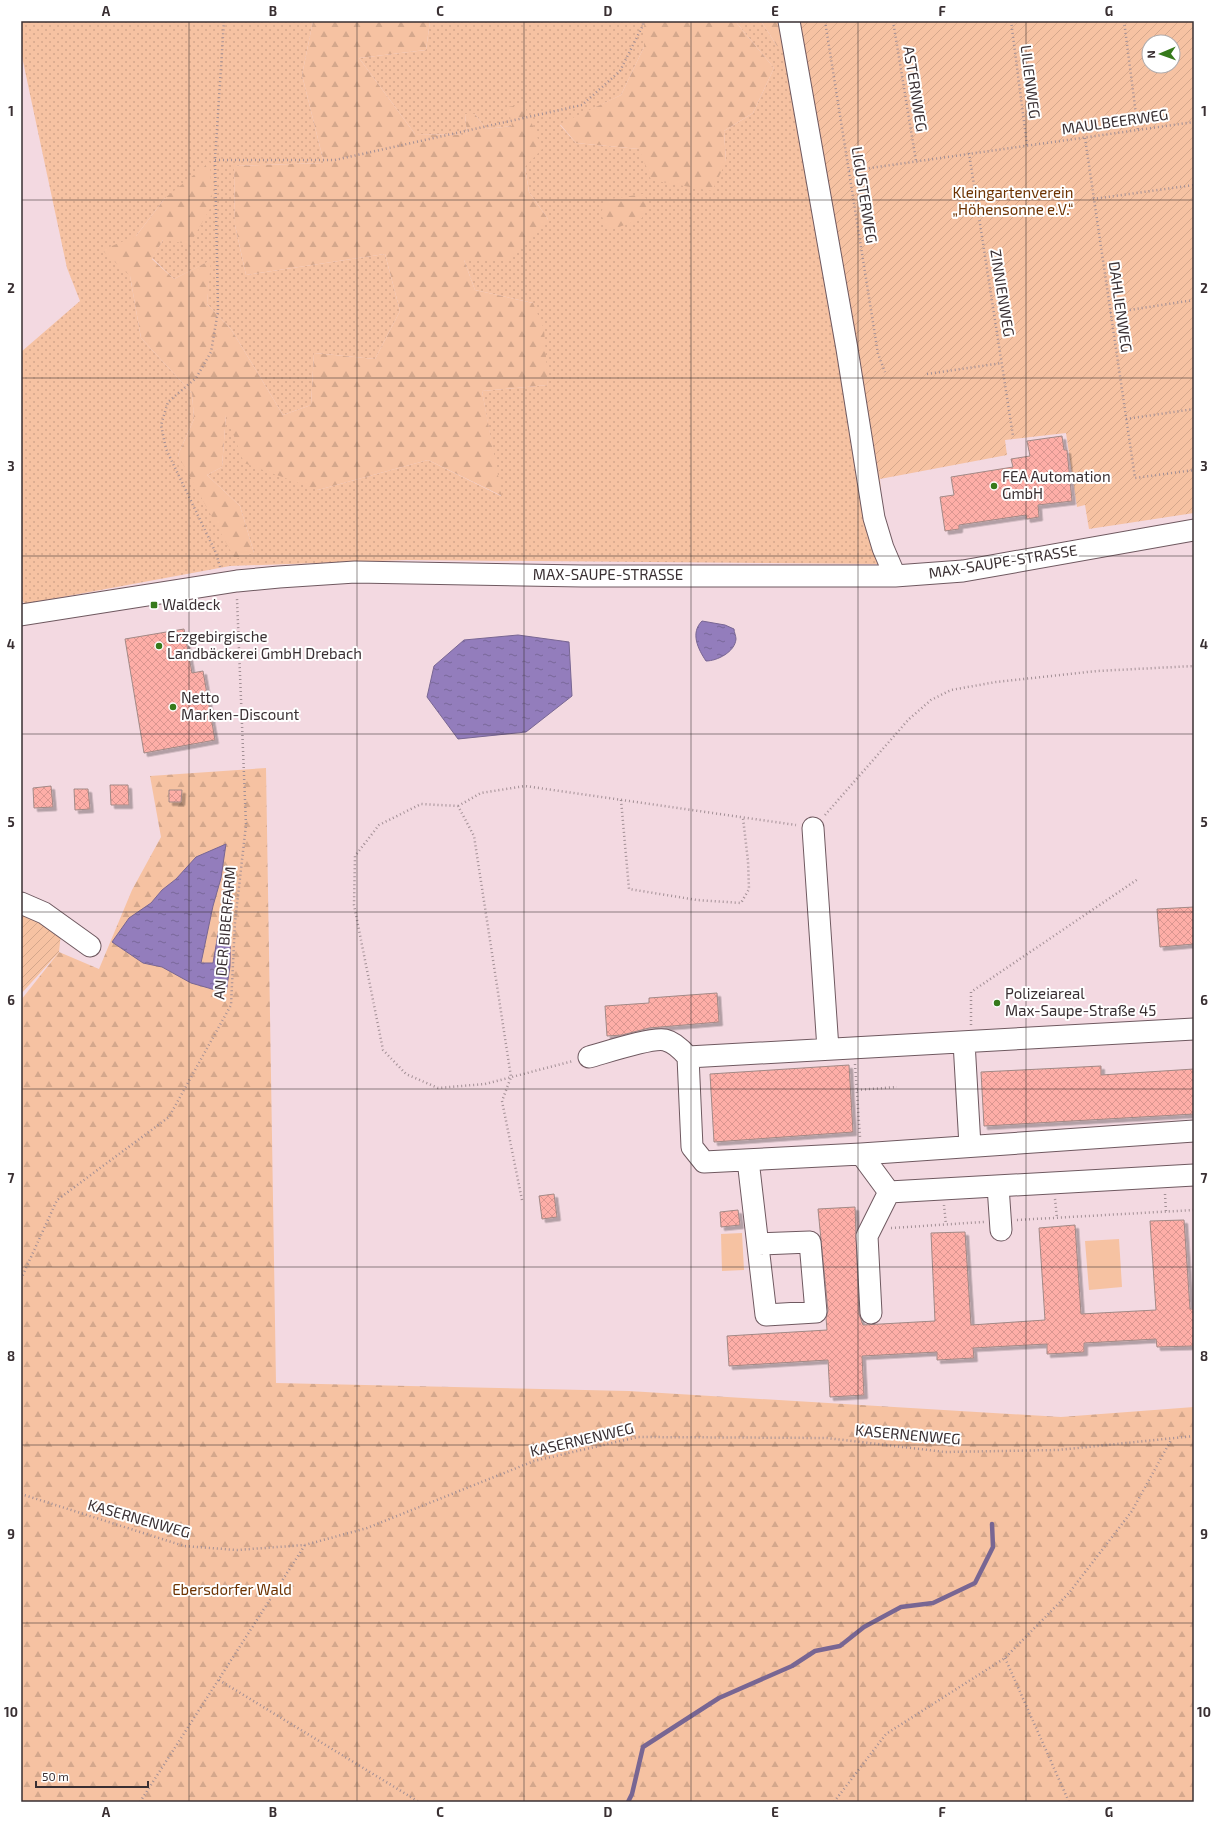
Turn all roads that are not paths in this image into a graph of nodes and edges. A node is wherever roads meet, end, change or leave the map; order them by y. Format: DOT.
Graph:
graph roads {
  1 [pos="789,21"];
  2 [pos="1194,530"];
  3 [pos="896,576"];
  4 [pos="21,615"];
  5 [pos="814,828"];
  6 [pos="21,903"];
  7 [pos="90,946"];
  8 [pos="1194,1029"];
  9 [pos="964,1042"];
  10 [pos="828,1049"];
  11 [pos="589,1057"];
  12 [pos="688,1057"];
  13 [pos="1194,1131"];
  14 [pos="970,1146"];
  15 [pos="861,1154"];
  16 [pos="748,1160"];
  17 [pos="1194,1175"];
  18 [pos="998,1186"];
  19 [pos="889,1192"];
  20 [pos="1001,1226"];
  21 [pos="759,1244"];
  22 [pos="871,1313"];
  1 -- 3 [label="street"];
  2 -- 3 [label="street, MAX-SAUPE-STRASSE"];
  3 -- 4 [label="street, MAX-SAUPE-STRASSE"];
  5 -- 10 [label="street"];
  6 -- 7 [label="street"];
  8 -- 9 [label="street"];
  9 -- 10 [label="street"];
  9 -- 14 [label="street"];
  10 -- 12 [label="street"];
  11 -- 12 [label="street"];
  12 -- 16 [label="street"];
  13 -- 14 [label="street"];
  14 -- 15 [label="street"];
  15 -- 16 [label="street"];
  15 -- 19 [label="street"];
  16 -- 21 [label="street"];
  17 -- 18 [label="street"];
  18 -- 19 [label="street"];
  18 -- 20 [label="street"];
  19 -- 22 [label="street"];
}
